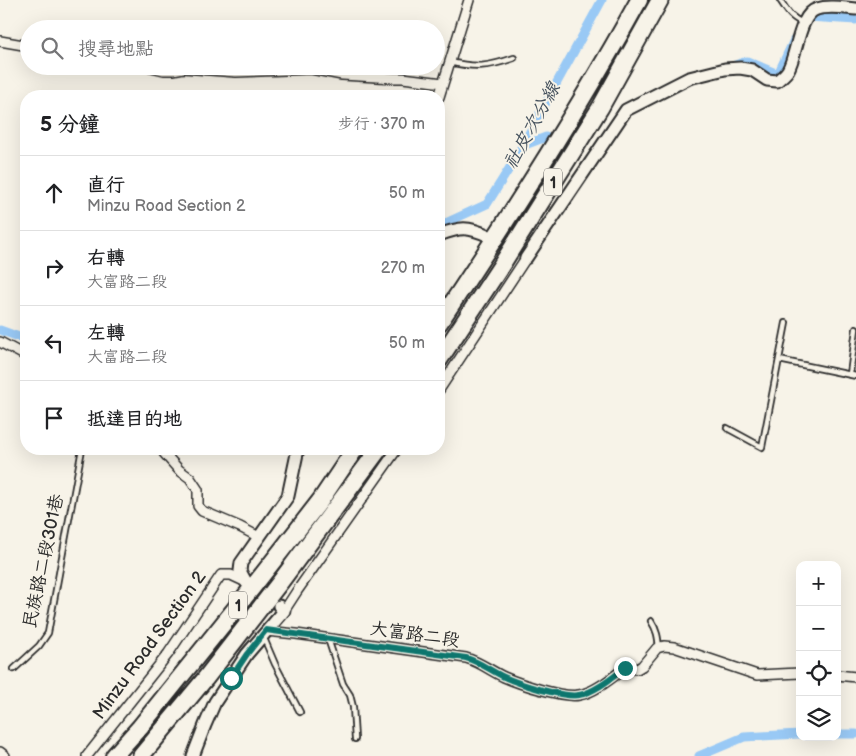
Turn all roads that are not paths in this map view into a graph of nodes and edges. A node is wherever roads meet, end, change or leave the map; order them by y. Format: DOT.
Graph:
graph roads {
  1 [pos="469,0"];
  2 [pos="639,0"];
  3 [pos="660,0"];
  4 [pos="780,0"];
  5 [pos="856,9"];
  6 [pos="804,23"];
  7 [pos="0,41"];
  8 [pos="20,44"];
  9 [pos="514,58"];
  10 [pos="449,62"];
  11 [pos="355,75"];
  12 [pos="443,83"];
  13 [pos="441,90"];
  14 [pos="445,233"];
  15 [pos="489,236"];
  16 [pos="526,258"];
  17 [pos="445,314"];
  18 [pos="786,323"];
  19 [pos="856,329"];
  20 [pos="0,342"];
  21 [pos="445,351"];
  22 [pos="20,353"];
  23 [pos="779,360"];
  24 [pos="850,374"];
  25 [pos="856,376"];
  26 [pos="445,381"];
  27 [pos="727,428"];
  28 [pos="81,455"];
  29 [pos="166,455"];
  30 [pos="297,455"];
  31 [pos="351,455"];
  32 [pos="376,455"];
  33 [pos="393,455"];
  34 [pos="259,537"];
  35 [pos="241,563"];
  36 [pos="231,575"];
  37 [pos="246,582"];
  38 [pos="281,608"];
  39 [pos="651,621"];
  40 [pos="265,633"];
  41 [pos="327,638"];
  42 [pos="659,648"];
  43 [pos="14,669"];
  44 [pos="796,673"];
  45 [pos="841,676"];
  46 [pos="856,678"];
  47 [pos="300,712"];
  48 [pos="355,739"];
  49 [pos="0,752"];
  50 [pos="5,756"];
  51 [pos="87,756"];
  52 [pos="114,756"];
  53 [pos="141,756"];
  54 [pos="192,756"];
  1 -- 10 [label="street"];
  2 -- 17 [label="highway, 1"];
  3 -- 21 [label="highway, 1"];
  4 -- 6 [label="lane"];
  5 -- 6 [label="street"];
  6 -- 16 [label="street"];
  7 -- 8 [label="street"];
  9 -- 10 [label="lane"];
  10 -- 12 [label="street"];
  11 -- 12 [label="street"];
  12 -- 13 [label="street"];
  14 -- 15 [label="street"];
  16 -- 26 [label="street"];
  18 -- 23 [label="lane"];
  19 -- 24 [label="lane"];
  20 -- 22 [label="street"];
  23 -- 24 [label="lane"];
  23 -- 27 [label="lane"];
  24 -- 25 [label="lane"];
  28 -- 43 [label="lane, 民族路二段301巷"];
  29 -- 34 [label="street"];
  30 -- 34 [label="street"];
  31 -- 52 [label="highway, 1"];
  32 -- 53 [label="highway, 1"];
  33 -- 38 [label="street"];
  34 -- 35 [label="street"];
  35 -- 36 [label="street"];
  35 -- 37 [label="street, Minzu Road Section 2"];
  36 -- 37 [label="street, Minzu Road Section 2"];
  36 -- 51 [label="street, Minzu Road Section 2"];
  38 -- 40 [label="street"];
  39 -- 42 [label="lane"];
  40 -- 41 [label="street, 大富路二段"];
  40 -- 47 [label="lane"];
  40 -- 54 [label="street"];
  41 -- 42 [label="street, 大富路二段"];
  41 -- 48 [label="lane"];
  42 -- 44 [label="street"];
  45 -- 46 [label="street"];
  49 -- 50 [label="street"];
}
